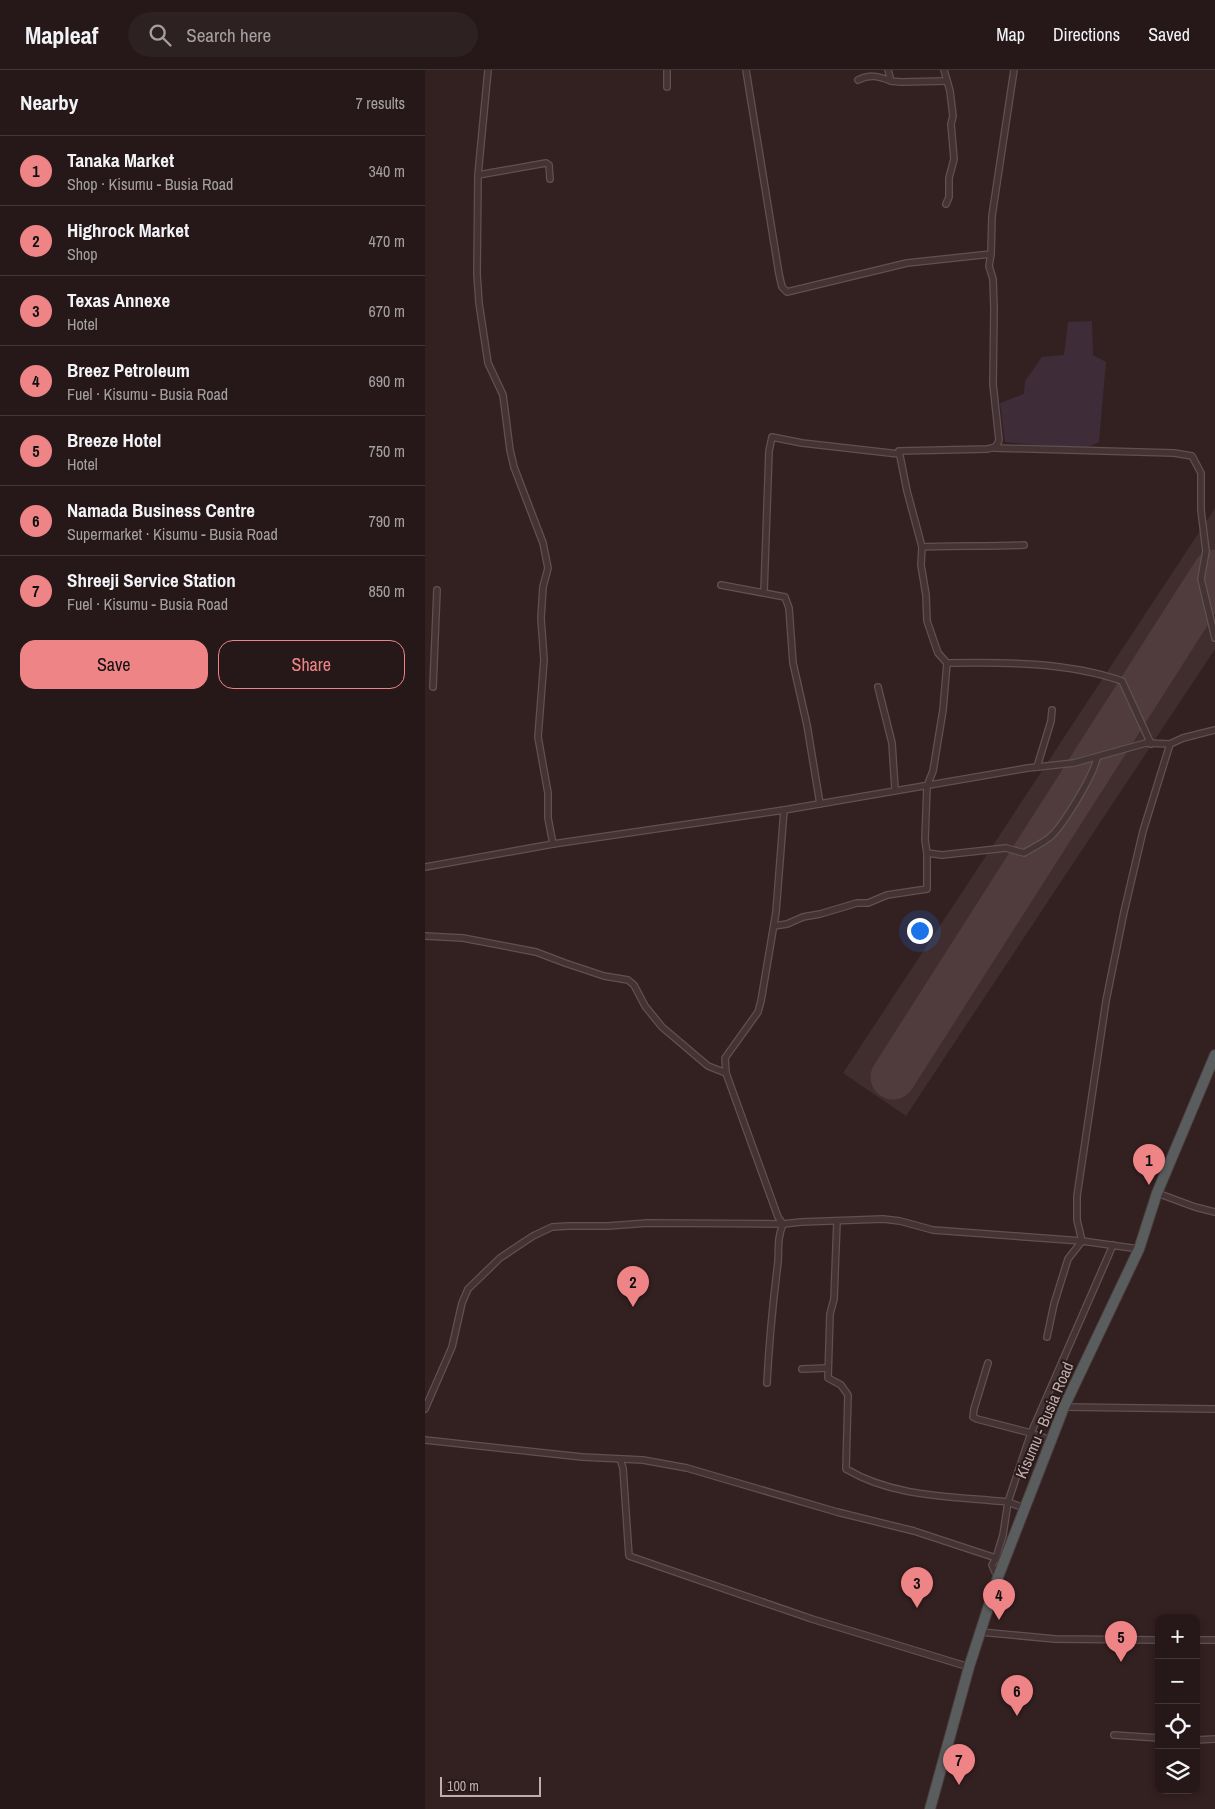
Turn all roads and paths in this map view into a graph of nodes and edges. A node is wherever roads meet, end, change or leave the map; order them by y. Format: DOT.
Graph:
graph roads {
  1 [pos="488,70"];
  2 [pos="667,70"];
  3 [pos="746,70"];
  4 [pos="888,70"];
  5 [pos="944,70"];
  6 [pos="1014,70"];
  7 [pos="858,80"];
  8 [pos="891,81"];
  9 [pos="947,81"];
  10 [pos="667,87"];
  11 [pos="478,175"];
  12 [pos="550,179"];
  13 [pos="946,204"];
  14 [pos="991,254"];
  15 [pos="994,448"];
  16 [pos="899,454"];
  17 [pos="1024,545"];
  18 [pos="922,547"];
  19 [pos="721,584"];
  20 [pos="437,590"];
  21 [pos="764,592"];
  22 [pos="1215,638"];
  23 [pos="947,662"];
  24 [pos="878,686"];
  25 [pos="433,687"];
  26 [pos="1052,710"];
  27 [pos="1215,730"];
  28 [pos="1151,744"];
  29 [pos="1170,744"];
  30 [pos="1097,757"];
  31 [pos="1037,767"];
  32 [pos="927,786"];
  33 [pos="895,789"];
  34 [pos="820,804"];
  35 [pos="785,810"];
  36 [pos="553,844"];
  37 [pos="927,854"];
  38 [pos="425,867"];
  39 [pos="774,926"];
  40 [pos="425,936"];
  41 [pos="1215,1055"];
  42 [pos="726,1073"];
  43 [pos="1157,1193"];
  44 [pos="1215,1212"];
  45 [pos="837,1221"];
  46 [pos="783,1224"];
  47 [pos="1082,1241"];
  48 [pos="1113,1245"];
  49 [pos="1139,1249"];
  50 [pos="1047,1337"];
  51 [pos="988,1364"];
  52 [pos="828,1368"];
  53 [pos="802,1369"];
  54 [pos="767,1382"];
  55 [pos="1064,1406"];
  56 [pos="425,1409"];
  57 [pos="1215,1409"];
  58 [pos="1031,1433"];
  59 [pos="425,1440"];
  60 [pos="1050,1440"];
  61 [pos="620,1460"];
  62 [pos="1008,1502"];
  63 [pos="1024,1508"];
  64 [pos="996,1558"];
  65 [pos="997,1577"];
  66 [pos="980,1632"];
  67 [pos="1155,1640"];
  68 [pos="1200,1640"];
  69 [pos="1215,1640"];
  70 [pos="969,1666"];
  71 [pos="1114,1735"];
  72 [pos="1155,1738"];
  73 [pos="1215,1739"];
  74 [pos="1200,1740"];
  75 [pos="930,1809"];
  1 -- 11 [label="street"];
  2 -- 10 [label="street"];
  3 -- 14 [label="street"];
  4 -- 8 [label="street"];
  5 -- 9 [label="street"];
  6 -- 14 [label="street"];
  7 -- 8 [label="street"];
  8 -- 9 [label="street"];
  9 -- 13 [label="street"];
  11 -- 12 [label="street"];
  11 -- 36 [label="street"];
  14 -- 15 [label="street"];
  15 -- 16 [label="street"];
  15 -- 22 [label="street"];
  16 -- 18 [label="street"];
  16 -- 21 [label="street"];
  17 -- 18 [label="street"];
  18 -- 23 [label="street"];
  19 -- 21 [label="street"];
  20 -- 25 [label="street"];
  21 -- 34 [label="street"];
  23 -- 28 [label="street"];
  23 -- 32 [label="street"];
  24 -- 33 [label="street"];
  26 -- 31 [label="street"];
  27 -- 29 [label="street"];
  28 -- 29 [label="street"];
  28 -- 30 [label="street"];
  29 -- 47 [label="street"];
  30 -- 31 [label="street"];
  30 -- 37 [label="street"];
  31 -- 32 [label="street"];
  32 -- 33 [label="street"];
  32 -- 37 [label="street"];
  33 -- 34 [label="street"];
  34 -- 35 [label="street"];
  35 -- 36 [label="street"];
  35 -- 39 [label="street"];
  36 -- 38 [label="street"];
  37 -- 39 [label="street"];
  39 -- 42 [label="street"];
  40 -- 42 [label="street"];
  41 -- 43 [label="highway, Kisumu - Busia Road"];
  42 -- 46 [label="street"];
  43 -- 44 [label="street"];
  43 -- 49 [label="highway, Kisumu - Busia Road"];
  45 -- 46 [label="street"];
  45 -- 47 [label="street"];
  45 -- 52 [label="street"];
  46 -- 54 [label="street"];
  46 -- 56 [label="street"];
  47 -- 48 [label="street"];
  47 -- 50 [label="street"];
  48 -- 49 [label="street"];
  48 -- 58 [label="street"];
  49 -- 55 [label="highway, Kisumu - Busia Road"];
  51 -- 58 [label="street"];
  52 -- 53 [label="street"];
  52 -- 62 [label="street"];
  55 -- 57 [label="street"];
  55 -- 60 [label="highway, Kisumu - Busia Road"];
  58 -- 60 [label="street"];
  58 -- 62 [label="street"];
  59 -- 61 [label="street"];
  60 -- 63 [label="highway, Kisumu - Busia Road"];
  61 -- 64 [label="street"];
  61 -- 70 [label="street"];
  62 -- 63 [label="street"];
  62 -- 64 [label="street"];
  63 -- 65 [label="highway, Kisumu - Busia Road"];
  64 -- 65 [label="street"];
  65 -- 66 [label="highway, Kisumu - Busia Road"];
  66 -- 67 [label="street"];
  66 -- 70 [label="highway, Kisumu - Busia Road"];
  68 -- 69 [label="street"];
  70 -- 75 [label="highway, Kisumu - Busia Road"];
  71 -- 72 [label="street"];
  73 -- 74 [label="street"];
}
